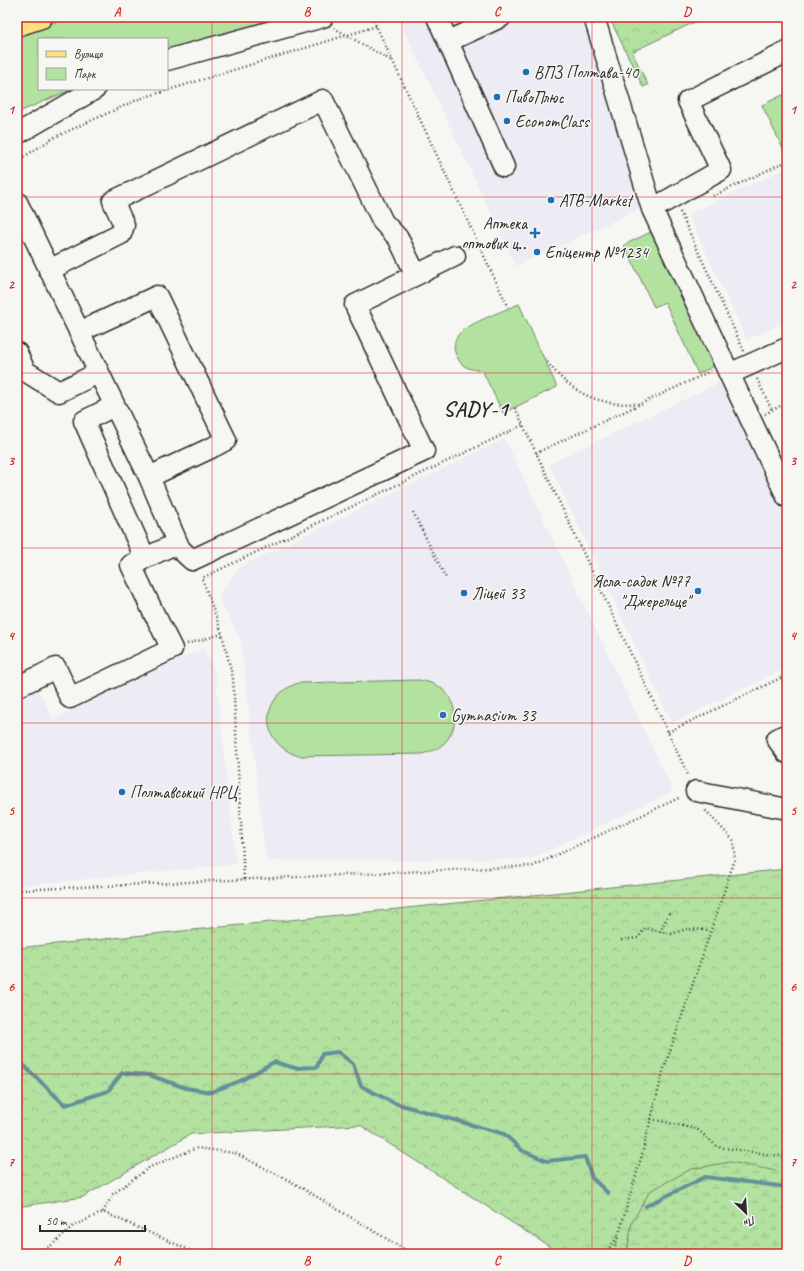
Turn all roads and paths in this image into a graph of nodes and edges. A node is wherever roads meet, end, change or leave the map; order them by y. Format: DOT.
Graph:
graph roads {
  1 [pos="41,17"];
  2 [pos="372,17"];
  3 [pos="437,17"];
  4 [pos="501,17"];
  5 [pos="594,17"];
  6 [pos="328,22"];
  7 [pos="17,25"];
  8 [pos="377,26"];
  9 [pos="346,35"];
  10 [pos="449,41"];
  11 [pos="787,52"];
  12 [pos="168,60"];
  13 [pos="394,62"];
  14 [pos="93,90"];
  15 [pos="17,134"];
  16 [pos="17,161"];
  17 [pos="787,161"];
  18 [pos="504,167"];
  19 [pos="708,198"];
  20 [pos="17,202"];
  21 [pos="687,208"];
  22 [pos="652,209"];
  23 [pos="680,211"];
  24 [pos="455,256"];
  25 [pos="49,270"];
  26 [pos="416,275"];
  27 [pos="508,307"];
  28 [pos="79,332"];
  29 [pos="787,348"];
  30 [pos="17,353"];
  31 [pos="546,359"];
  32 [pos="751,365"];
  33 [pos="727,370"];
  34 [pos="98,373"];
  35 [pos="642,404"];
  36 [pos="114,406"];
  37 [pos="514,408"];
  38 [pos="772,410"];
  39 [pos="523,425"];
  40 [pos="536,453"];
  41 [pos="148,477"];
  42 [pos="787,497"];
  43 [pos="413,512"];
  44 [pos="177,543"];
  45 [pos="145,558"];
  46 [pos="446,580"];
  47 [pos="222,634"];
  48 [pos="172,649"];
  49 [pos="787,675"];
  50 [pos="17,687"];
  51 [pos="668,732"];
  52 [pos="787,734"];
  53 [pos="787,753"];
  54 [pos="696,790"];
  55 [pos="787,809"];
  56 [pos="244,879"];
  57 [pos="17,890"];
  58 [pos="669,914"];
  59 [pos="710,930"];
  60 [pos="660,932"];
  61 [pos="621,940"];
  62 [pos="651,1119"];
  63 [pos="787,1157"];
  64 [pos="103,1212"];
  65 [pos="619,1235"];
  66 [pos="33,1254"];
  67 [pos="198,1254"];
  68 [pos="412,1254"];
  69 [pos="605,1254"];
  70 [pos="613,1254"];
  1 -- 7 [label="main road"];
  2 -- 8 [label="path"];
  3 -- 10 [label="street"];
  4 -- 10 [label="street"];
  5 -- 22 [label="street"];
  6 -- 9 [label="path"];
  6 -- 12 [label="street"];
  8 -- 9 [label="path"];
  8 -- 13 [label="path"];
  9 -- 13 [label="path"];
  9 -- 16 [label="path"];
  10 -- 18 [label="street"];
  11 -- 22 [label="street"];
  13 -- 27 [label="path"];
  14 -- 15 [label="street"];
  17 -- 19 [label="path"];
  20 -- 25 [label="street"];
  21 -- 23 [label="path"];
  22 -- 23 [label="path"];
  22 -- 33 [label="street"];
  23 -- 32 [label="path"];
  24 -- 26 [label="street"];
  25 -- 26 [label="street"];
  25 -- 28 [label="street"];
  26 -- 44 [label="street"];
  28 -- 34 [label="street"];
  28 -- 41 [label="street"];
  29 -- 32 [label="street"];
  30 -- 34 [label="street"];
  31 -- 35 [label="path"];
  32 -- 33 [label="street"];
  32 -- 38 [label="path"];
  33 -- 35 [label="path"];
  33 -- 42 [label="street"];
  34 -- 36 [label="street"];
  35 -- 40 [label="path"];
  36 -- 41 [label="street"];
  36 -- 45 [label="street"];
  37 -- 39 [label="path"];
  39 -- 40 [label="path"];
  39 -- 47 [label="path"];
  40 -- 51 [label="path"];
  41 -- 44 [label="street"];
  43 -- 46 [label="path"];
  44 -- 45 [label="street"];
  45 -- 48 [label="street"];
  47 -- 48 [label="path"];
  47 -- 56 [label="path"];
  48 -- 50 [label="street"];
  49 -- 51 [label="path"];
  51 -- 54 [label="path"];
  52 -- 53 [label="street"];
  54 -- 55 [label="street"];
  54 -- 56 [label="path"];
  54 -- 59 [label="path"];
  56 -- 57 [label="path"];
  58 -- 60 [label="path"];
  59 -- 60 [label="path"];
  59 -- 62 [label="path"];
  60 -- 61 [label="path"];
  62 -- 63 [label="path"];
  62 -- 65 [label="path"];
  64 -- 66 [label="path"];
  64 -- 67 [label="path"];
  64 -- 68 [label="path"];
  65 -- 69 [label="path"];
  65 -- 70 [label="path"];
}
